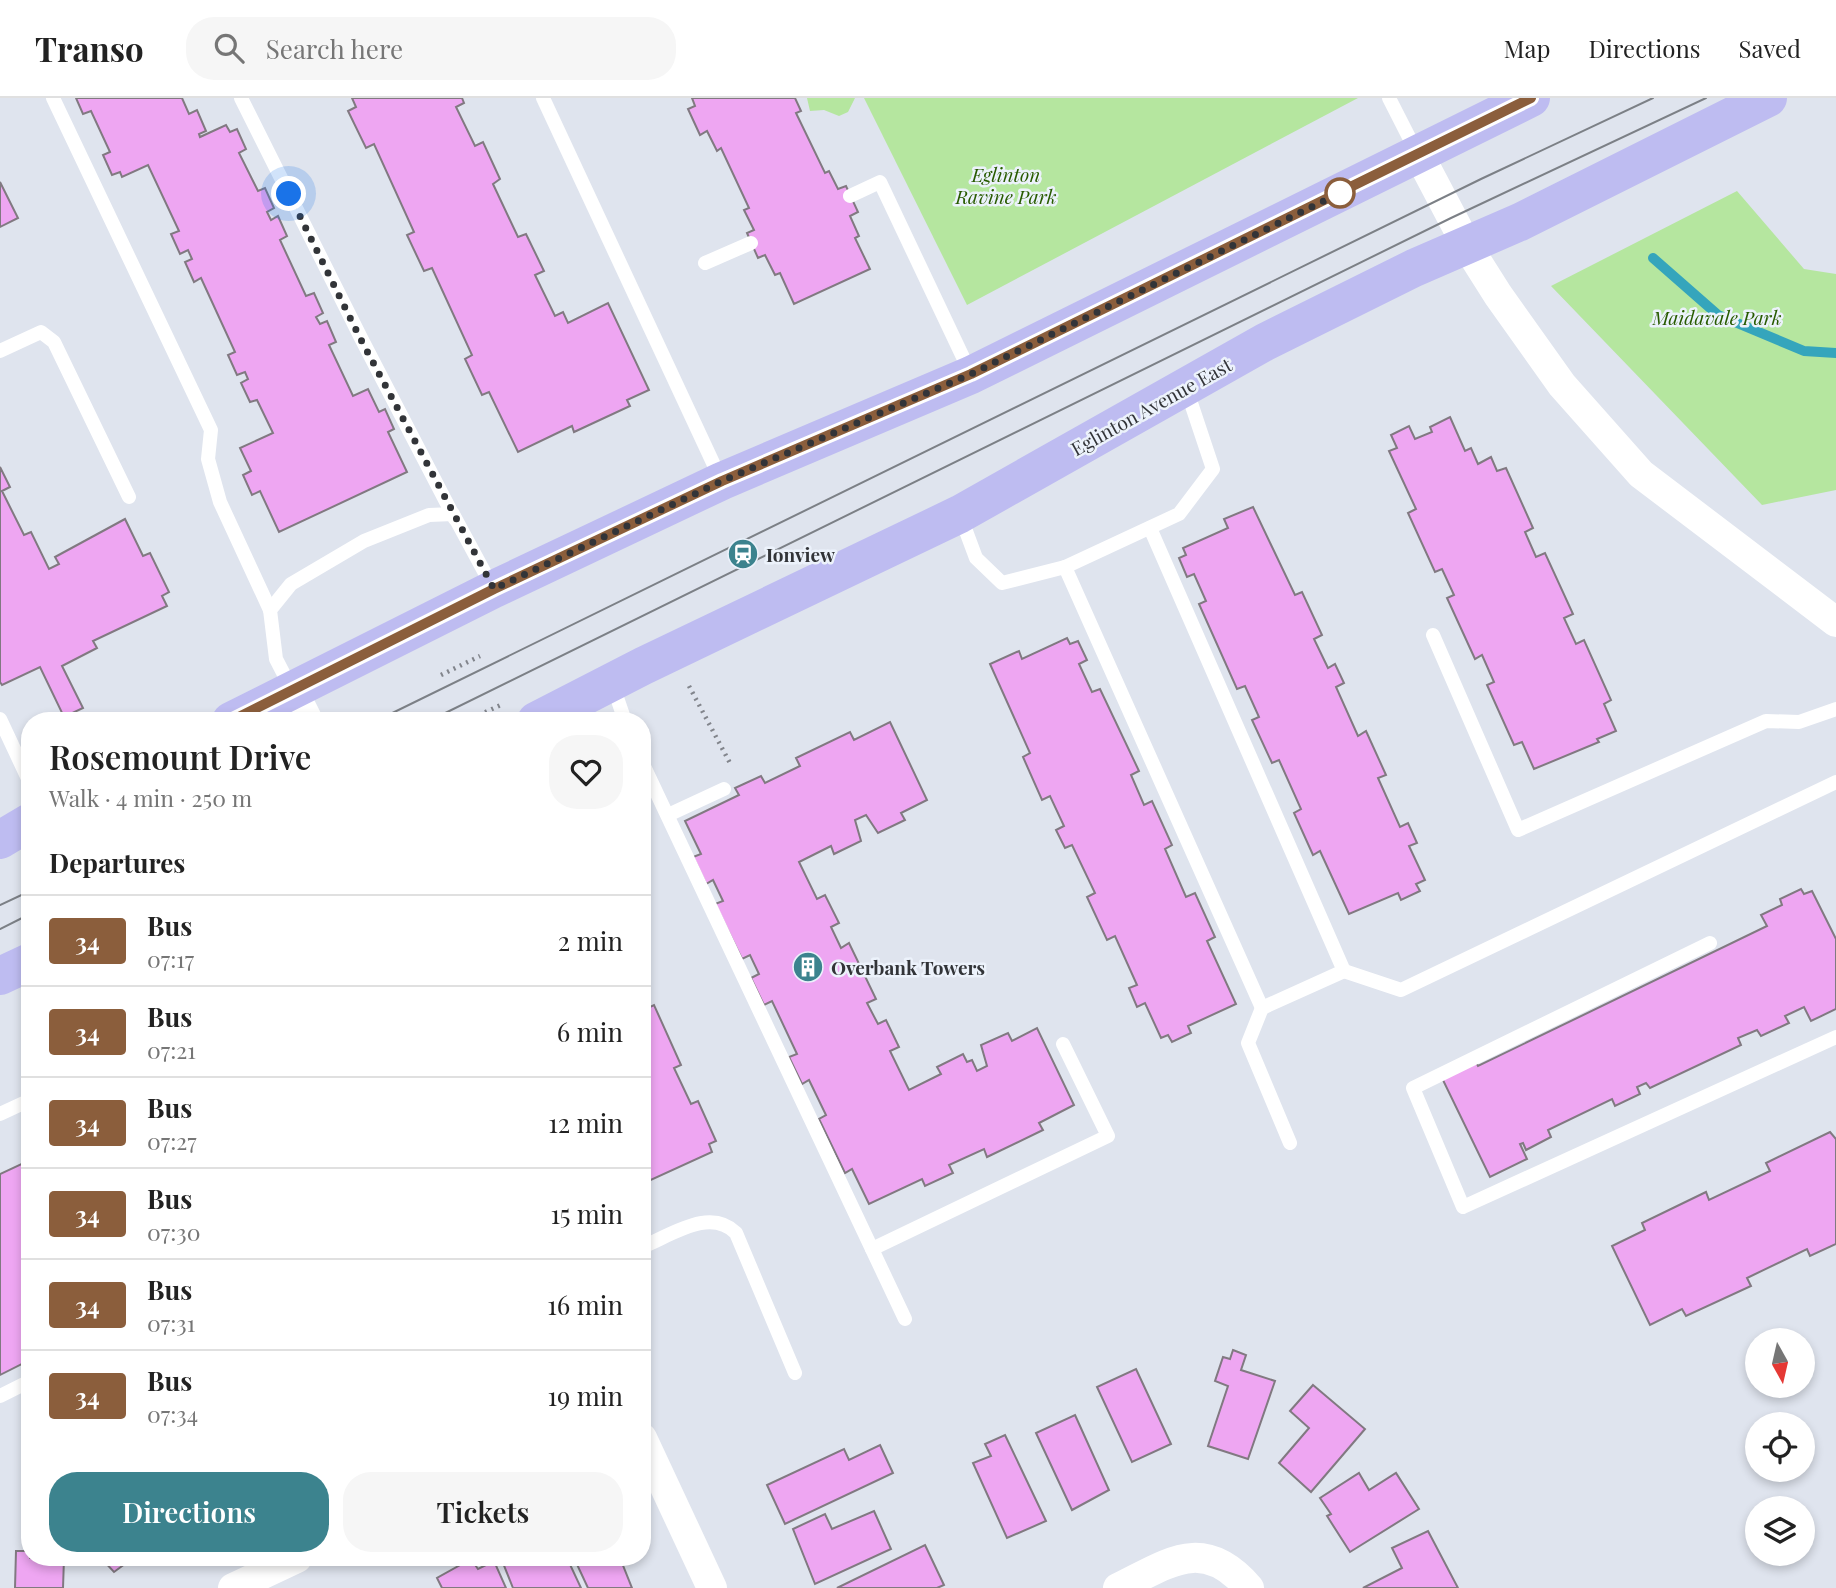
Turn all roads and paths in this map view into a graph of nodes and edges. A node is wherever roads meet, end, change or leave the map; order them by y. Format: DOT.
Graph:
graph roads {
  1 [pos="53,98"];
  2 [pos="241,98"];
  3 [pos="543,98"];
  4 [pos="1389,98"];
  5 [pos="1531,98"];
  6 [pos="1768,98"];
  7 [pos="1418,153"];
  8 [pos="850,195"];
  9 [pos="751,243"];
  10 [pos="1467,246"];
  11 [pos="705,263"];
  12 [pos="0,351"];
  13 [pos="971,374"];
  14 [pos="1186,387"];
  15 [pos="722,481"];
  16 [pos="129,497"];
  17 [pos="960,514"];
  18 [pos="455,519"];
  19 [pos="1150,528"];
  20 [pos="1065,567"];
  21 [pos="494,589"];
  22 [pos="270,610"];
  23 [pos="1836,622"];
  24 [pos="1433,635"];
  25 [pos="676,652"];
  26 [pos="480,656"];
  27 [pos="441,675"];
  28 [pos="611,681"];
  29 [pos="300,705"];
  30 [pos="1836,709"];
  31 [pos="270,712"];
  32 [pos="523,712"];
  33 [pos="622,712"];
  34 [pos="0,719"];
  35 [pos="21,764"];
  36 [pos="732,767"];
  37 [pos="651,780"];
  38 [pos="1836,782"];
  39 [pos="724,789"];
  40 [pos="668,815"];
  41 [pos="21,827"];
  42 [pos="0,840"];
  43 [pos="1710,943"];
  44 [pos="21,966"];
  45 [pos="1344,971"];
  46 [pos="0,976"];
  47 [pos="1262,1008"];
  48 [pos="1836,1037"];
  49 [pos="1063,1044"];
  50 [pos="21,1104"];
  51 [pos="0,1114"];
  52 [pos="1290,1143"];
  53 [pos="651,1243"];
  54 [pos="872,1249"];
  55 [pos="905,1320"];
  56 [pos="795,1373"];
  57 [pos="21,1386"];
  58 [pos="0,1396"];
  59 [pos="651,1457"];
  60 [pos="279,1566"];
  61 [pos="233,1588"];
  62 [pos="712,1588"];
  63 [pos="1118,1588"];
  64 [pos="1249,1588"];
  1 -- 22 [label="lane"];
  2 -- 18 [label="lane"];
  3 -- 15 [label="lane"];
  4 -- 7 [label="lane"];
  5 -- 7 [label="main road"];
  6 -- 10 [label="main road, Eglinton Avenue East"];
  7 -- 10 [label="street"];
  7 -- 13 [label="main road"];
  8 -- 13 [label="lane"];
  9 -- 11 [label="lane"];
  10 -- 14 [label="main road, Eglinton Avenue East"];
  10 -- 23 [label="street"];
  12 -- 16 [label="lane"];
  13 -- 15 [label="main road"];
  14 -- 17 [label="main road, Eglinton Avenue East"];
  14 -- 19 [label="lane"];
  15 -- 21 [label="main road"];
  17 -- 20 [label="lane"];
  17 -- 25 [label="main road, Eglinton Avenue East"];
  18 -- 21 [label="lane"];
  18 -- 22 [label="lane"];
  19 -- 20 [label="lane"];
  19 -- 45 [label="lane"];
  20 -- 47 [label="lane"];
  21 -- 29 [label="main road"];
  22 -- 29 [label="lane"];
  24 -- 30 [label="lane"];
  25 -- 28 [label="main road, Eglinton Avenue East"];
  25 -- 36 [label="path"];
  26 -- 27 [label="path"];
  28 -- 32 [label="main road, Eglinton Avenue East"];
  28 -- 33 [label="lane"];
  29 -- 31 [label="main road"];
  34 -- 35 [label="lane"];
  37 -- 40 [label="lane"];
  38 -- 45 [label="lane"];
  39 -- 40 [label="lane"];
  40 -- 54 [label="lane"];
  41 -- 42 [label="main road"];
  43 -- 48 [label="lane"];
  44 -- 46 [label="main road"];
  45 -- 47 [label="lane"];
  47 -- 52 [label="lane"];
  49 -- 54 [label="lane"];
  50 -- 51 [label="lane"];
  53 -- 56 [label="lane"];
  54 -- 55 [label="lane"];
  57 -- 58 [label="lane"];
  59 -- 62 [label="street"];
  60 -- 61 [label="street"];
  63 -- 64 [label="street"];
}
